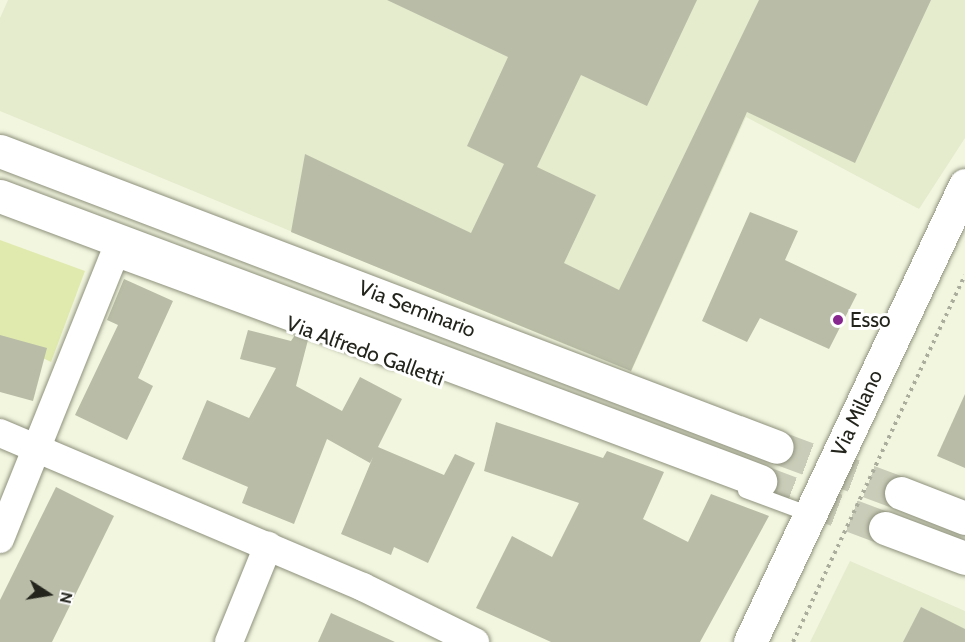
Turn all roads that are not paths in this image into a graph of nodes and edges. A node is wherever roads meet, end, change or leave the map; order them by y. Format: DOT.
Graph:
graph roads {
  1 [pos="0,137"];
  2 [pos="0,151"];
  3 [pos="57,172"];
  4 [pos="965,185"];
  5 [pos="0,196"];
  6 [pos="0,206"];
  7 [pos="39,211"];
  8 [pos="113,258"];
  9 [pos="0,434"];
  10 [pos="777,447"];
  11 [pos="39,450"];
  12 [pos="760,481"];
  13 [pos="901,494"];
  14 [pos="810,514"];
  15 [pos="965,518"];
  16 [pos="885,528"];
  17 [pos="0,539"];
  18 [pos="268,546"];
  19 [pos="965,558"];
  20 [pos="229,642"];
  21 [pos="475,642"];
  22 [pos="750,642"];
  1 -- 3 [label="main road"];
  2 -- 3 [label="main road"];
  3 -- 10 [label="main road, Via Seminario"];
  4 -- 14 [label="main road, Via Milano"];
  5 -- 7 [label="main road"];
  6 -- 7 [label="main road"];
  7 -- 12 [label="main road, Via Seminario"];
  8 -- 11 [label="street, Via Alfredo Galletti"];
  8 -- 14 [label="lane, Via Alfredo Galletti"];
  9 -- 11 [label="street"];
  11 -- 17 [label="street, Via Alfredo Galletti"];
  11 -- 18 [label="street"];
  13 -- 15 [label="main road"];
  14 -- 22 [label="main road, Via Milano"];
  16 -- 19 [label="main road"];
  18 -- 20 [label="street"];
  18 -- 21 [label="street"];
}
